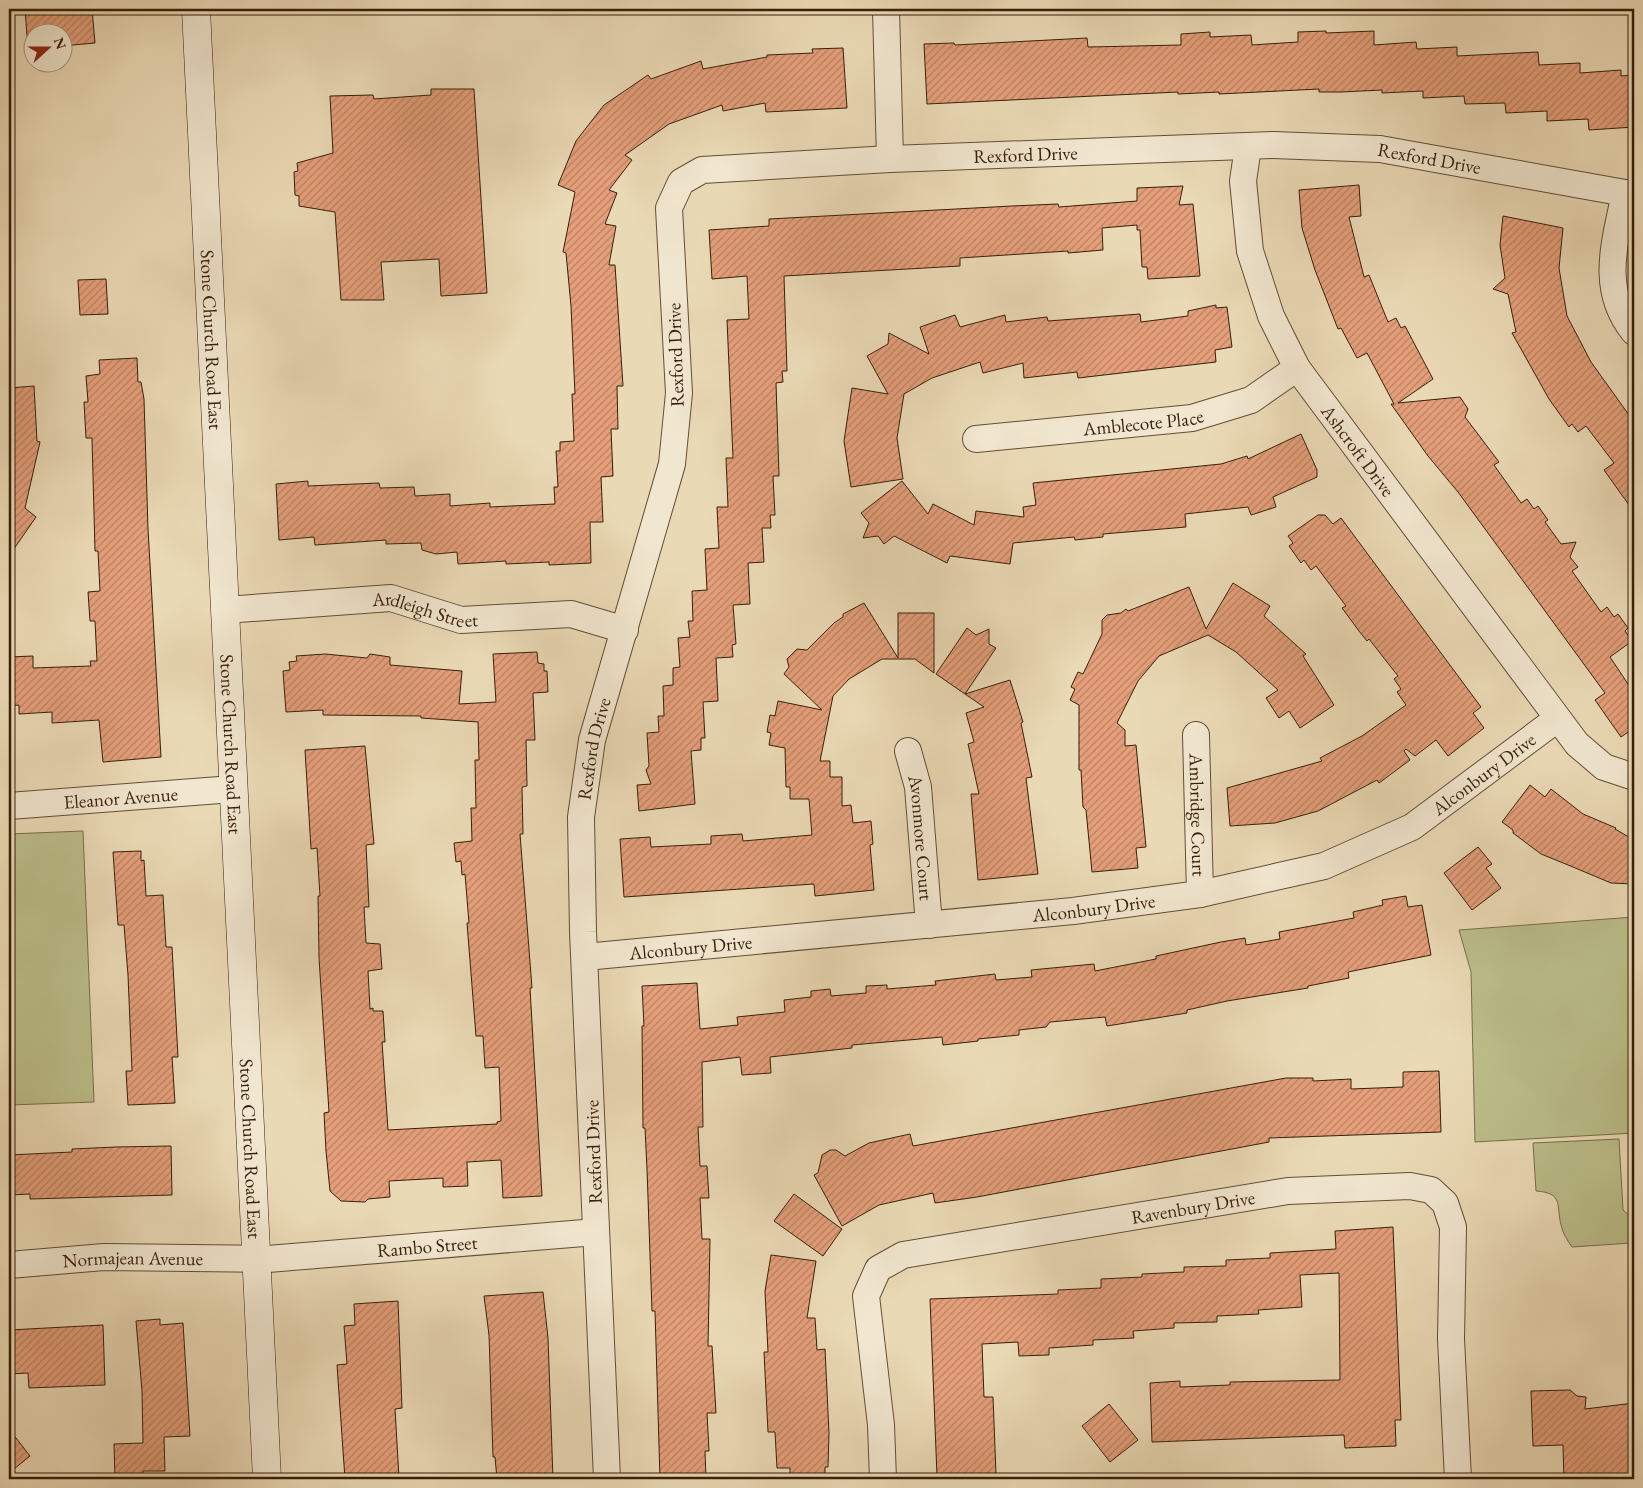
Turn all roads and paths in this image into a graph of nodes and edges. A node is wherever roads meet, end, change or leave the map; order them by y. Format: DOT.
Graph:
graph roads {
  1 [pos="196,9"];
  2 [pos="886,9"];
  3 [pos="1248,147"];
  4 [pos="890,159"];
  5 [pos="1629,193"];
  6 [pos="1634,332"];
  7 [pos="1297,368"];
  8 [pos="976,439"];
  9 [pos="224,610"];
  10 [pos="625,630"];
  11 [pos="1557,719"];
  12 [pos="1196,736"];
  13 [pos="908,751"];
  14 [pos="1634,777"];
  15 [pos="233,789"];
  16 [pos="9,806"];
  17 [pos="1200,894"];
  18 [pos="929,925"];
  19 [pos="585,957"];
  20 [pos="596,1232"];
  21 [pos="257,1259"];
  22 [pos="9,1265"];
  23 [pos="267,1479"];
  24 [pos="607,1479"];
  25 [pos="882,1479"];
  26 [pos="1458,1479"];
  1 -- 9 [label="main road, Stone Church Road East"];
  2 -- 4 [label="street"];
  3 -- 4 [label="street, Rexford Drive"];
  3 -- 5 [label="street, Rexford Drive"];
  3 -- 7 [label="street, Ashcroft Drive"];
  4 -- 10 [label="street, Rexford Drive"];
  5 -- 6 [label="street"];
  7 -- 8 [label="street, Amblecote Place"];
  7 -- 11 [label="street, Ashcroft Drive"];
  9 -- 10 [label="street, Ardleigh Street"];
  9 -- 15 [label="main road, Stone Church Road East"];
  10 -- 19 [label="street, Rexford Drive"];
  11 -- 14 [label="street, Ashcroft Drive"];
  11 -- 17 [label="street, Alconbury Drive"];
  12 -- 17 [label="street, Ambridge Court"];
  13 -- 18 [label="street, Avonmore Court"];
  15 -- 16 [label="street, Eleanor Avenue"];
  15 -- 21 [label="main road, Stone Church Road East"];
  17 -- 18 [label="street, Alconbury Drive"];
  18 -- 19 [label="street, Alconbury Drive"];
  19 -- 20 [label="street, Rexford Drive"];
  20 -- 21 [label="street, Rambo Street"];
  20 -- 24 [label="street, Rexford Drive"];
  21 -- 22 [label="street, Normajean Avenue"];
  21 -- 23 [label="main road, Stone Church Road East"];
  25 -- 26 [label="street, Ravenbury Drive"];
}
